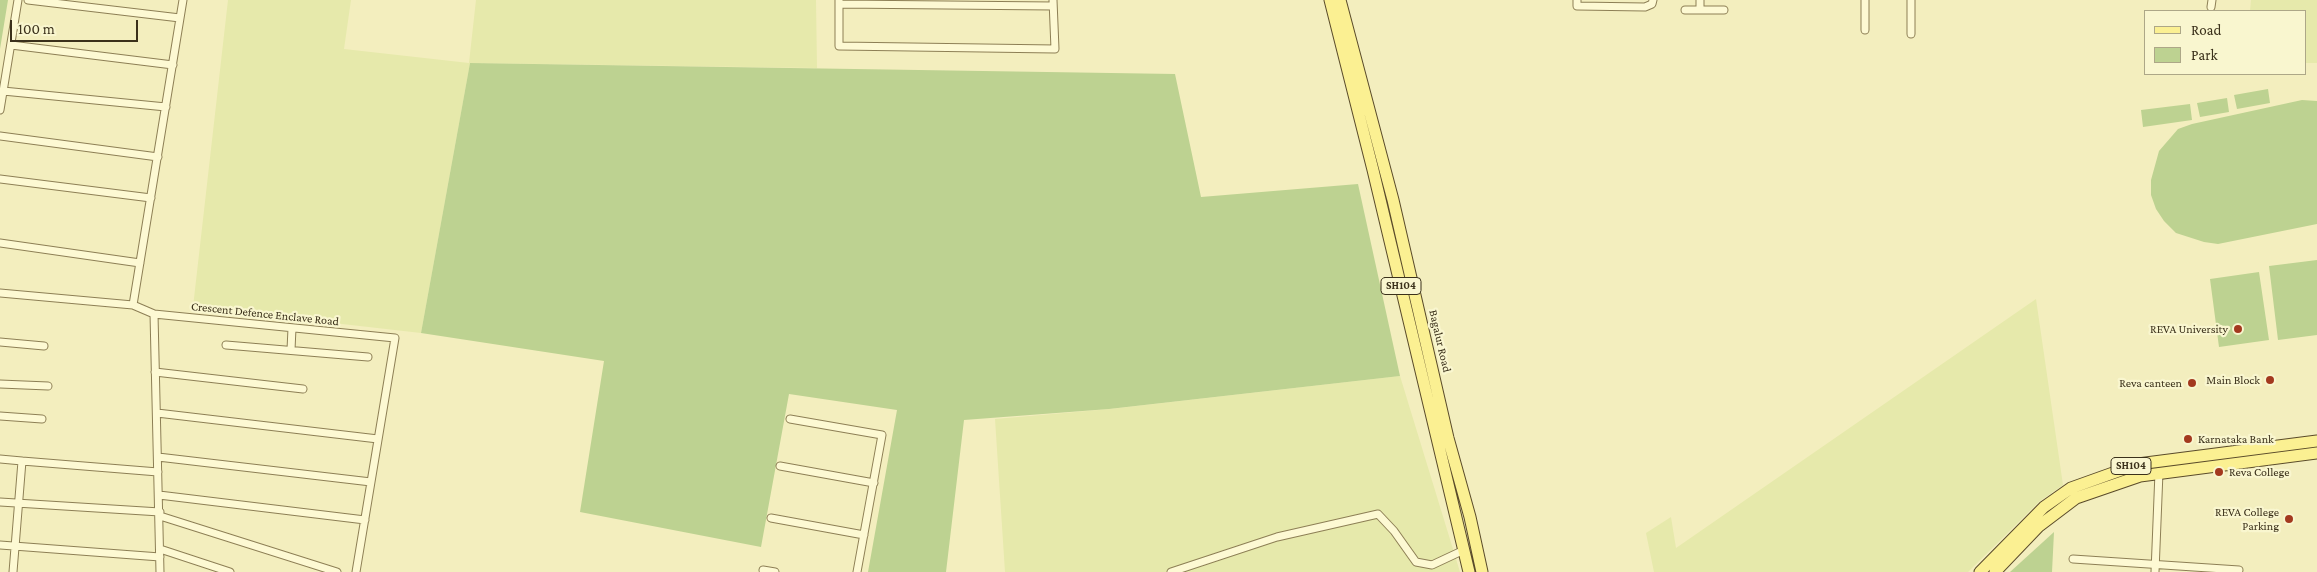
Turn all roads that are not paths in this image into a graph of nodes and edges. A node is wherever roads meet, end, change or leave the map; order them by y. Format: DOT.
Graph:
graph roads {
  1 [pos="18,0"];
  2 [pos="28,0"];
  3 [pos="183,0"];
  4 [pos="1330,0"];
  5 [pos="1340,0"];
  6 [pos="1577,0"];
  7 [pos="1654,0"];
  8 [pos="1700,0"];
  9 [pos="1865,0"];
  10 [pos="1911,0"];
  11 [pos="839,2"];
  12 [pos="1053,3"];
  13 [pos="1700,9"];
  14 [pos="1684,10"];
  15 [pos="1724,10"];
  16 [pos="180,18"];
  17 [pos="1865,30"];
  18 [pos="1911,34"];
  19 [pos="11,45"];
  20 [pos="173,65"];
  21 [pos="3,91"];
  22 [pos="166,107"];
  23 [pos="0,110"];
  24 [pos="0,136"];
  25 [pos="1373,142"];
  26 [pos="158,157"];
  27 [pos="0,179"];
  28 [pos="151,198"];
  29 [pos="0,243"];
  30 [pos="140,263"];
  31 [pos="0,293"];
  32 [pos="133,304"];
  33 [pos="154,314"];
  34 [pos="292,328"];
  35 [pos="0,342"];
  36 [pos="226,345"];
  37 [pos="44,346"];
  38 [pos="291,350"];
  39 [pos="368,357"];
  40 [pos="156,372"];
  41 [pos="0,384"];
  42 [pos="48,386"];
  43 [pos="303,389"];
  44 [pos="157,413"];
  45 [pos="0,416"];
  46 [pos="42,419"];
  47 [pos="790,419"];
  48 [pos="378,439"];
  49 [pos="2317,440"];
  50 [pos="2317,453"];
  51 [pos="158,457"];
  52 [pos="0,459"];
  53 [pos="22,461"];
  54 [pos="780,466"];
  55 [pos="2158,467"];
  56 [pos="158,472"];
  57 [pos="371,482"];
  58 [pos="874,483"];
  59 [pos="159,496"];
  60 [pos="0,502"];
  61 [pos="18,504"];
  62 [pos="160,514"];
  63 [pos="771,518"];
  64 [pos="365,520"];
  65 [pos="864,535"];
  66 [pos="0,545"];
  67 [pos="15,547"];
  68 [pos="1464,550"];
  69 [pos="160,553"];
  70 [pos="2073,559"];
  71 [pos="2155,564"];
  72 [pos="762,570"];
  73 [pos="2239,570"];
  74 [pos="13,572"];
  75 [pos="160,572"];
  76 [pos="230,572"];
  77 [pos="336,572"];
  78 [pos="356,572"];
  79 [pos="775,572"];
  80 [pos="857,572"];
  81 [pos="1171,572"];
  82 [pos="1469,572"];
  83 [pos="1482,572"];
  84 [pos="1980,572"];
  85 [pos="1995,572"];
  86 [pos="2155,572"];
  1 -- 19 [label="street"];
  2 -- 16 [label="street"];
  3 -- 16 [label="street"];
  4 -- 25 [label="main road, Bagalur Road / SH104"];
  5 -- 25 [label="main road, Bagalur Road / SH104"];
  6 -- 7 [label="street"];
  8 -- 13 [label="street"];
  9 -- 17 [label="street"];
  10 -- 18 [label="street"];
  11 -- 12 [label="street"];
  11 -- 12 [label="street"];
  13 -- 14 [label="street"];
  13 -- 15 [label="street"];
  16 -- 20 [label="street"];
  19 -- 20 [label="street"];
  19 -- 21 [label="street"];
  20 -- 22 [label="street"];
  21 -- 22 [label="street"];
  21 -- 23 [label="street"];
  22 -- 26 [label="street"];
  24 -- 26 [label="street"];
  25 -- 68 [label="main road, Bagalur Road / SH104"];
  25 -- 83 [label="main road, Bagalur Road / SH104"];
  26 -- 28 [label="street"];
  27 -- 28 [label="street"];
  28 -- 30 [label="street"];
  29 -- 30 [label="street"];
  30 -- 32 [label="street"];
  31 -- 32 [label="street"];
  32 -- 33 [label="street, Crescent Defence Enclave Road"];
  33 -- 34 [label="street, Crescent Defence Enclave Road"];
  33 -- 40 [label="street"];
  34 -- 38 [label="street"];
  34 -- 48 [label="street, Crescent Defence Enclave Road"];
  35 -- 37 [label="street"];
  36 -- 38 [label="street"];
  38 -- 39 [label="street"];
  40 -- 43 [label="street"];
  40 -- 44 [label="street"];
  41 -- 42 [label="street"];
  44 -- 48 [label="street"];
  44 -- 51 [label="street"];
  45 -- 46 [label="street"];
  47 -- 58 [label="street"];
  48 -- 57 [label="street, Crescent Defence Enclave Road"];
  49 -- 55 [label="main road, SH104"];
  50 -- 55 [label="main road, SH104"];
  51 -- 56 [label="street"];
  51 -- 57 [label="street"];
  52 -- 53 [label="street"];
  53 -- 56 [label="street"];
  53 -- 61 [label="street"];
  54 -- 58 [label="street"];
  55 -- 71 [label="street"];
  55 -- 84 [label="main road, SH104"];
  55 -- 85 [label="main road, SH104"];
  56 -- 59 [label="street"];
  57 -- 64 [label="street, Crescent Defence Enclave Road"];
  58 -- 65 [label="street"];
  59 -- 62 [label="street"];
  59 -- 64 [label="street"];
  60 -- 61 [label="street"];
  61 -- 62 [label="street"];
  61 -- 67 [label="street"];
  62 -- 69 [label="street"];
  62 -- 77 [label="street"];
  63 -- 65 [label="street"];
  64 -- 78 [label="street, Crescent Defence Enclave Road"];
  65 -- 80 [label="street"];
  66 -- 67 [label="street"];
  67 -- 69 [label="street"];
  67 -- 74 [label="street"];
  68 -- 81 [label="street"];
  68 -- 82 [label="main road, Bagalur Road / SH104"];
  69 -- 75 [label="street"];
  69 -- 76 [label="street"];
  70 -- 71 [label="street"];
  71 -- 73 [label="street"];
  71 -- 86 [label="street"];
  72 -- 79 [label="street"];
}
